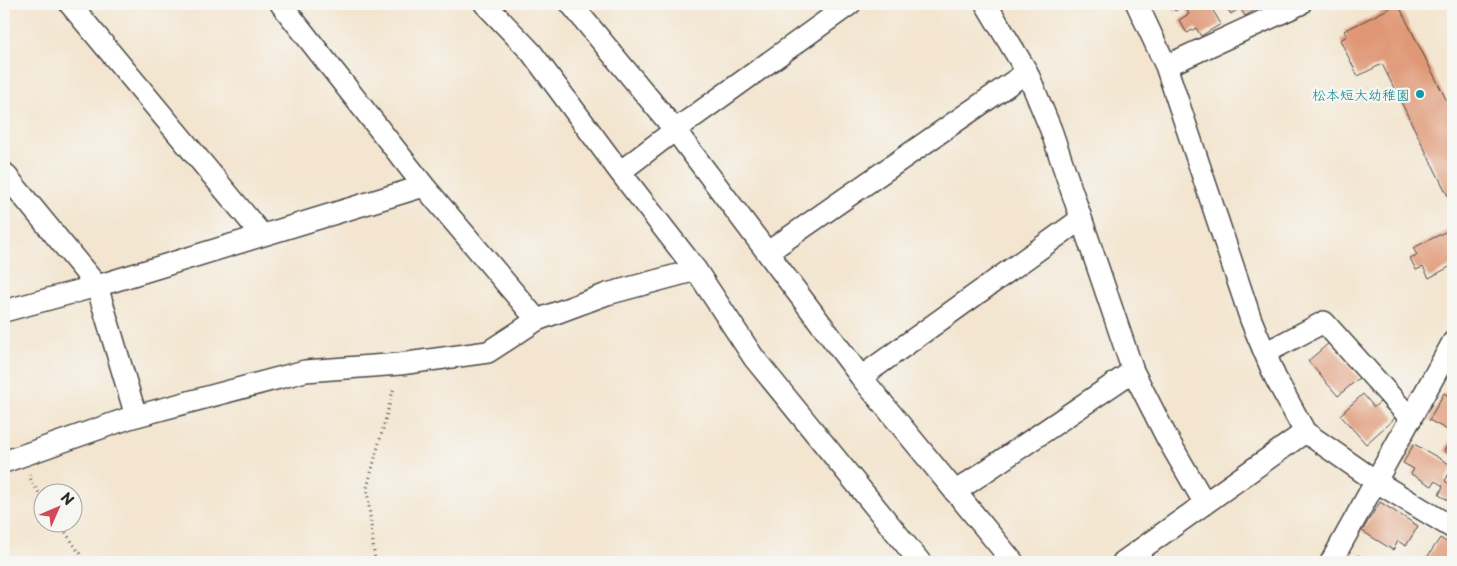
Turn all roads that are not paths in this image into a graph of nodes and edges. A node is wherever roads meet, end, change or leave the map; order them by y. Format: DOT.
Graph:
graph roads {
  1 [pos="70,4"];
  2 [pos="282,4"];
  3 [pos="485,4"];
  4 [pos="850,4"];
  5 [pos="986,4"];
  6 [pos="1137,4"];
  7 [pos="1300,4"];
  8 [pos="579,6"];
  9 [pos="1166,66"];
  10 [pos="1027,72"];
  11 [pos="674,130"];
  12 [pos="620,172"];
  13 [pos="4,173"];
  14 [pos="424,186"];
  15 [pos="1081,219"];
  16 [pos="262,236"];
  17 [pos="768,252"];
  18 [pos="696,270"];
  19 [pos="97,286"];
  20 [pos="4,311"];
  21 [pos="537,320"];
  22 [pos="1453,342"];
  23 [pos="1265,353"];
  24 [pos="1133,372"];
  25 [pos="861,377"];
  26 [pos="136,416"];
  27 [pos="1411,419"];
  28 [pos="1305,432"];
  29 [pos="4,462"];
  30 [pos="1377,482"];
  31 [pos="955,492"];
  32 [pos="1204,502"];
  33 [pos="1453,528"];
  34 [pos="920,562"];
  35 [pos="1013,562"];
  36 [pos="1122,562"];
  37 [pos="1331,562"];
  1 -- 16 [label="street"];
  2 -- 14 [label="street"];
  3 -- 12 [label="street"];
  4 -- 11 [label="street"];
  5 -- 10 [label="street"];
  6 -- 9 [label="street"];
  7 -- 9 [label="street"];
  8 -- 11 [label="street"];
  9 -- 23 [label="street"];
  10 -- 15 [label="street"];
  10 -- 17 [label="street"];
  11 -- 12 [label="street"];
  11 -- 17 [label="street"];
  12 -- 18 [label="street"];
  13 -- 19 [label="street"];
  14 -- 16 [label="street"];
  14 -- 21 [label="street"];
  15 -- 24 [label="street"];
  15 -- 25 [label="street"];
  16 -- 19 [label="street"];
  17 -- 25 [label="street"];
  18 -- 21 [label="street"];
  18 -- 34 [label="street"];
  19 -- 20 [label="street"];
  19 -- 26 [label="street"];
  21 -- 26 [label="street"];
  22 -- 27 [label="street"];
  23 -- 27 [label="street"];
  23 -- 28 [label="street"];
  24 -- 31 [label="street"];
  24 -- 32 [label="street"];
  25 -- 31 [label="street"];
  26 -- 29 [label="street"];
  27 -- 30 [label="street"];
  28 -- 30 [label="street"];
  28 -- 32 [label="street"];
  30 -- 33 [label="street"];
  30 -- 37 [label="street"];
  31 -- 35 [label="street"];
  32 -- 36 [label="street"];
}
